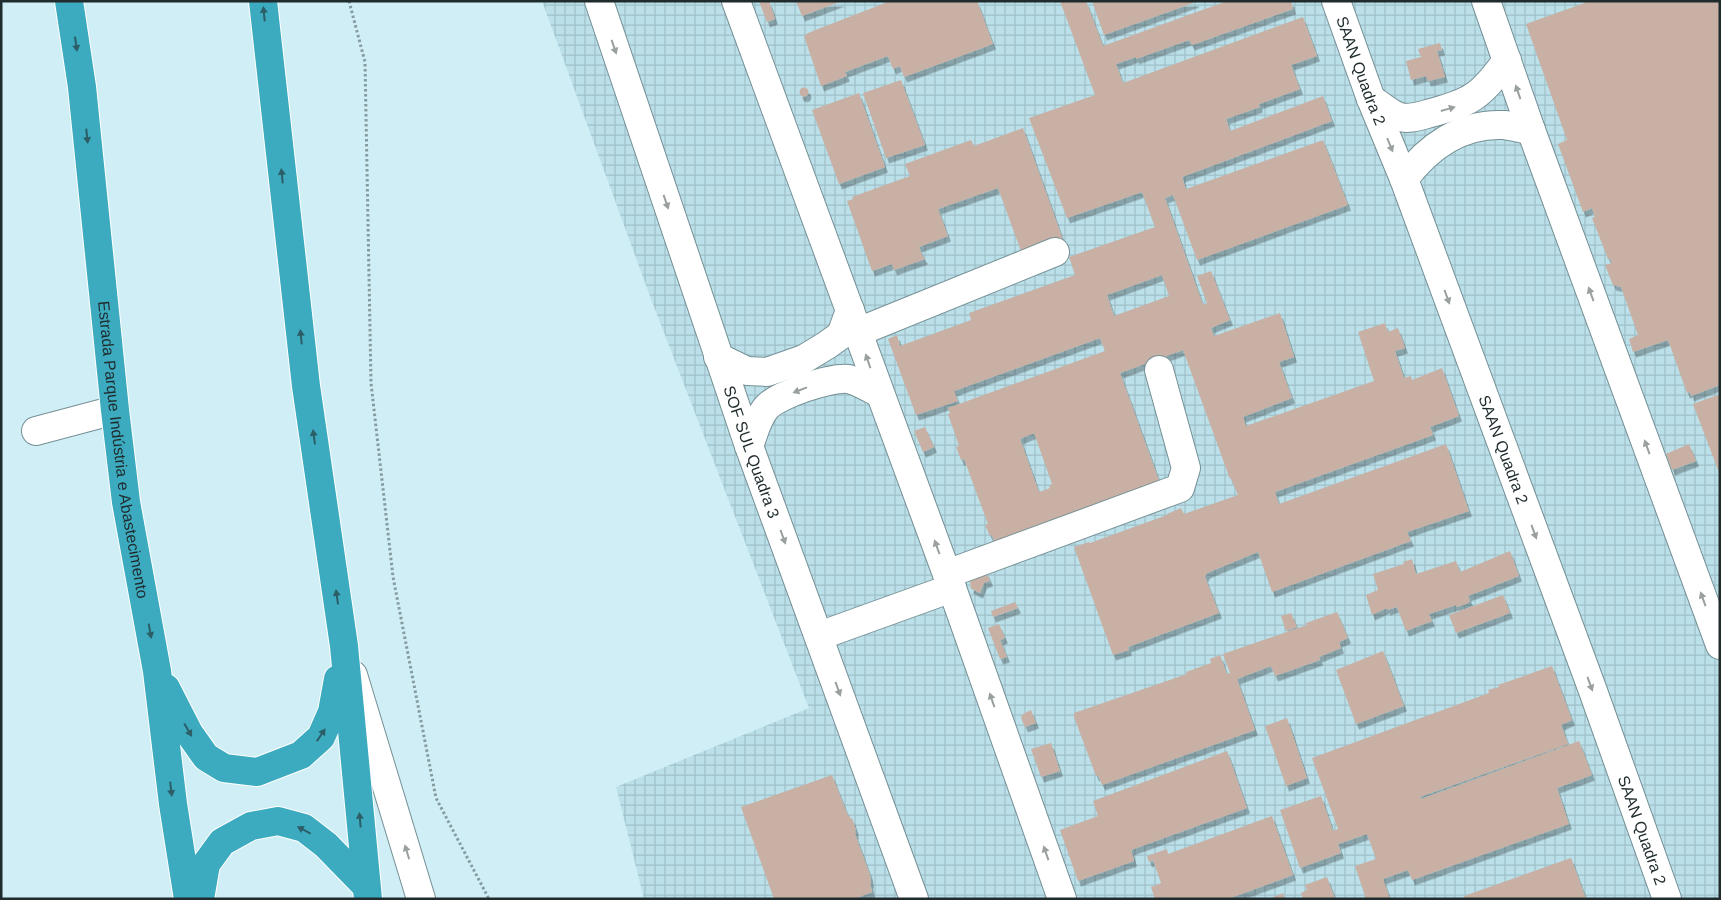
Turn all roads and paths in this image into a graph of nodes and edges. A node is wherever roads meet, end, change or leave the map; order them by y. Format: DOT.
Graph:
graph roads {
  1 [pos="69,1"];
  2 [pos="263,1"];
  3 [pos="349,1"];
  4 [pos="599,1"];
  5 [pos="736,1"];
  6 [pos="1336,1"];
  7 [pos="1486,1"];
  8 [pos="1507,60"];
  9 [pos="1371,99"];
  10 [pos="1531,130"];
  11 [pos="1404,180"];
  12 [pos="1055,252"];
  13 [pos="854,321"];
  14 [pos="718,358"];
  15 [pos="1159,370"];
  16 [pos="880,393"];
  17 [pos="115,410"];
  18 [pos="36,431"];
  19 [pos="749,446"];
  20 [pos="950,581"];
  21 [pos="819,636"];
  22 [pos="1720,645"];
  23 [pos="344,646"];
  24 [pos="157,671"];
  25 [pos="367,892"];
  26 [pos="188,899"];
  27 [pos="200,899"];
  28 [pos="421,899"];
  29 [pos="489,899"];
  30 [pos="914,899"];
  31 [pos="1062,899"];
  32 [pos="1667,899"];
  1 -- 17 [label="highway, Estrada Parque Indústria e Abastecimento, one-way"];
  23 -- 2 [label="highway, one-way"];
  3 -- 29 [label="path"];
  4 -- 14 [label="street, SOF SUL Quadra 3, one-way"];
  5 -- 13 [label="street"];
  6 -- 9 [label="street, SAAN Quadra 2"];
  7 -- 8 [label="street"];
  9 -- 8 [label="street, one-way"];
  10 -- 8 [label="street, one-way"];
  9 -- 11 [label="street, SAAN Quadra 2, one-way"];
  10 -- 11 [label="street"];
  22 -- 10 [label="street, one-way"];
  11 -- 32 [label="street, SAAN Quadra 2, one-way"];
  12 -- 13 [label="street"];
  13 -- 14 [label="street"];
  16 -- 13 [label="street, one-way"];
  14 -- 19 [label="street, SOF SUL Quadra 3"];
  15 -- 20 [label="street"];
  16 -- 19 [label="street, one-way"];
  20 -- 16 [label="street, one-way"];
  17 -- 18 [label="street"];
  17 -- 24 [label="highway, Estrada Parque Indústria e Abastecimento, one-way"];
  19 -- 21 [label="street, SOF SUL Quadra 3, one-way"];
  20 -- 21 [label="street"];
  31 -- 20 [label="street, one-way"];
  21 -- 30 [label="street, SOF SUL Quadra 3, one-way"];
  24 -- 23 [label="highway, one-way"];
  25 -- 23 [label="highway, one-way"];
  28 -- 23 [label="street, one-way"];
  24 -- 26 [label="highway, Estrada Parque Indústria e Abastecimento, one-way"];
  25 -- 27 [label="highway, one-way"];
}
